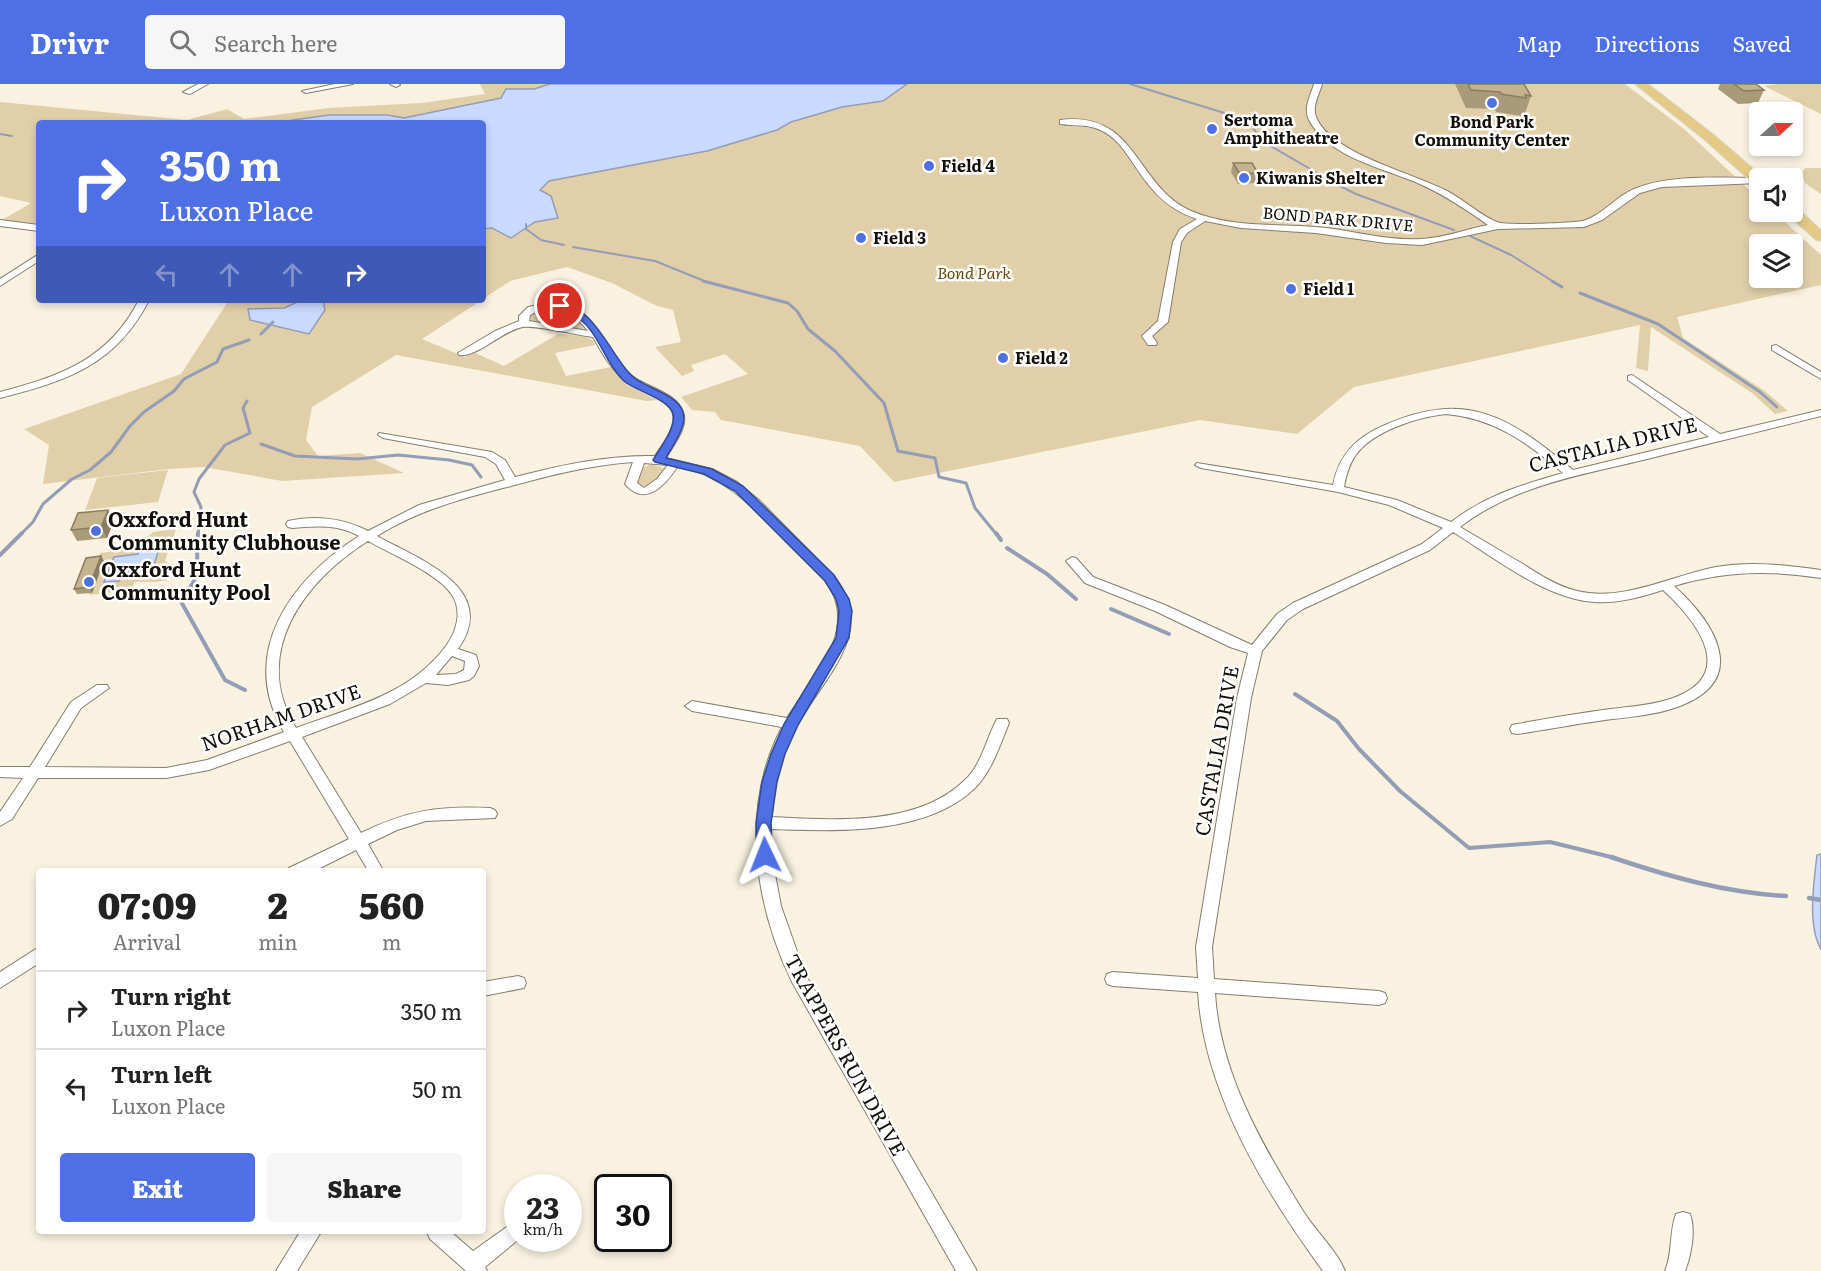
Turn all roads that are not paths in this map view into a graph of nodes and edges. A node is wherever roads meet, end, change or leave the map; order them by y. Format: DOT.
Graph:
graph roads {
  1 [pos="204,84"];
  2 [pos="349,84"];
  3 [pos="1318,84"];
  4 [pos="1641,84"];
  5 [pos="306,91"];
  6 [pos="187,92"];
  7 [pos="1063,122"];
  8 [pos="1749,174"];
  9 [pos="1749,183"];
  10 [pos="1203,219"];
  11 [pos="1803,221"];
  12 [pos="0,223"];
  13 [pos="1496,226"];
  14 [pos="36,228"];
  15 [pos="1821,237"];
  16 [pos="36,259"];
  17 [pos="0,283"];
  18 [pos="143,303"];
  19 [pos="524,323"];
  20 [pos="596,335"];
  21 [pos="1152,343"];
  22 [pos="1776,348"];
  23 [pos="463,353"];
  24 [pos="1821,376"];
  25 [pos="1632,378"];
  26 [pos="0,395"];
  27 [pos="1821,413"];
  28 [pos="383,435"];
  29 [pos="1718,438"];
  30 [pos="640,459"];
  31 [pos="659,460"];
  32 [pos="675,463"];
  33 [pos="1201,465"];
  34 [pos="1571,474"];
  35 [pos="511,481"];
  36 [pos="1338,489"];
  37 [pos="292,524"];
  38 [pos="1452,527"];
  39 [pos="367,536"];
  40 [pos="1072,561"];
  41 [pos="1821,574"];
  42 [pos="1665,585"];
  43 [pos="451,651"];
  44 [pos="1255,651"];
  45 [pos="425,678"];
  46 [pos="102,688"];
  47 [pos="692,706"];
  48 [pos="1002,723"];
  49 [pos="791,724"];
  50 [pos="1517,729"];
  51 [pos="294,736"];
  52 [pos="0,772"];
  53 [pos="33,773"];
  54 [pos="490,814"];
  55 [pos="0,820"];
  56 [pos="763,823"];
  57 [pos="360,842"];
  58 [pos="303,868"];
  59 [pos="375,868"];
  60 [pos="36,956"];
  61 [pos="1113,979"];
  62 [pos="0,981"];
  63 [pos="518,983"];
  64 [pos="1207,987"];
  65 [pos="486,988"];
  66 [pos="1379,998"];
  67 [pos="1683,1221"];
  68 [pos="310,1234"];
  69 [pos="439,1234"];
  70 [pos="504,1240"];
  71 [pos="475,1267"];
  72 [pos="286,1271"];
  73 [pos="967,1271"];
  74 [pos="1335,1271"];
  75 [pos="1676,1271"];
  1 -- 6 [label="street"];
  2 -- 5 [label="street"];
  3 -- 13 [label="street"];
  4 -- 8 [label="main road"];
  7 -- 10 [label="street, BOND PARK DRIVE"];
  9 -- 13 [label="street, BOND PARK DRIVE"];
  10 -- 13 [label="street, BOND PARK DRIVE"];
  10 -- 21 [label="street"];
  11 -- 15 [label="main road"];
  12 -- 14 [label="street"];
  16 -- 17 [label="street"];
  18 -- 26 [label="street"];
  19 -- 20 [label="street"];
  19 -- 20 [label="street"];
  19 -- 23 [label="street"];
  20 -- 31 [label="street"];
  22 -- 24 [label="street"];
  25 -- 29 [label="street"];
  27 -- 29 [label="street, CASTALIA DRIVE"];
  28 -- 35 [label="street"];
  29 -- 34 [label="street, CASTALIA DRIVE"];
  30 -- 31 [label="street, TRAPPERS RUN DRIVE"];
  30 -- 32 [label="street"];
  30 -- 35 [label="street, TRAPPERS RUN DRIVE"];
  31 -- 32 [label="street, TRAPPERS RUN DRIVE"];
  32 -- 49 [label="street, TRAPPERS RUN DRIVE"];
  33 -- 36 [label="street"];
  34 -- 36 [label="street"];
  34 -- 38 [label="street, CASTALIA DRIVE"];
  35 -- 39 [label="street, TRAPPERS RUN DRIVE"];
  36 -- 38 [label="street"];
  37 -- 39 [label="street, NORHAM DRIVE"];
  38 -- 42 [label="street"];
  38 -- 44 [label="street, CASTALIA DRIVE"];
  39 -- 43 [label="street, NORHAM DRIVE"];
  39 -- 51 [label="street, TRAPPERS RUN DRIVE"];
  40 -- 44 [label="street"];
  41 -- 42 [label="street"];
  42 -- 50 [label="street"];
  43 -- 45 [label="street, NORHAM DRIVE"];
  43 -- 45 [label="street"];
  44 -- 64 [label="street, CASTALIA DRIVE"];
  45 -- 51 [label="street, NORHAM DRIVE"];
  46 -- 53 [label="street"];
  47 -- 49 [label="street"];
  48 -- 56 [label="street"];
  49 -- 56 [label="street, TRAPPERS RUN DRIVE"];
  51 -- 53 [label="street, NORHAM DRIVE"];
  51 -- 57 [label="street, TRAPPERS RUN DRIVE"];
  52 -- 53 [label="street, NORHAM DRIVE"];
  53 -- 55 [label="street"];
  54 -- 57 [label="street"];
  56 -- 73 [label="street, TRAPPERS RUN DRIVE"];
  57 -- 58 [label="street"];
  57 -- 59 [label="street, TRAPPERS RUN DRIVE"];
  60 -- 62 [label="street"];
  61 -- 64 [label="street"];
  63 -- 65 [label="street"];
  64 -- 66 [label="street"];
  64 -- 74 [label="street, CASTALIA DRIVE"];
  67 -- 75 [label="street"];
  68 -- 72 [label="street"];
  69 -- 71 [label="street"];
  70 -- 71 [label="street"];
}
